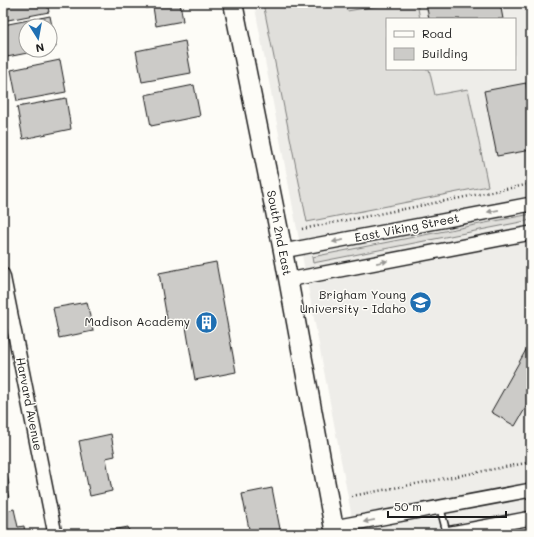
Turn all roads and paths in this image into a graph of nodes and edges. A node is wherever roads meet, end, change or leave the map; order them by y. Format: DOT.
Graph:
graph roads {
  1 [pos="233,3"];
  2 [pos="531,184"];
  3 [pos="531,204"];
  4 [pos="302,229"];
  5 [pos="531,233"];
  6 [pos="283,251"];
  7 [pos="3,275"];
  8 [pos="288,280"];
  9 [pos="7,318"];
  10 [pos="531,462"];
  11 [pos="531,490"];
  12 [pos="352,496"];
  13 [pos="440,507"];
  14 [pos="531,518"];
  15 [pos="335,531"];
  16 [pos="55,534"];
  17 [pos="446,534"];
  1 -- 6 [label="main road, South 2nd East"];
  2 -- 4 [label="path"];
  3 -- 6 [label="street, East Viking Street, one-way"];
  8 -- 5 [label="street, one-way"];
  6 -- 8 [label="main road, South 2nd East"];
  7 -- 9 [label="street, Harvard Avenue"];
  8 -- 15 [label="main road, South 2nd East"];
  9 -- 16 [label="street, Harvard Avenue"];
  10 -- 12 [label="path"];
  11 -- 13 [label="street"];
  13 -- 15 [label="street, one-way"];
  13 -- 17 [label="lane"];
  14 -- 17 [label="street"];
}
